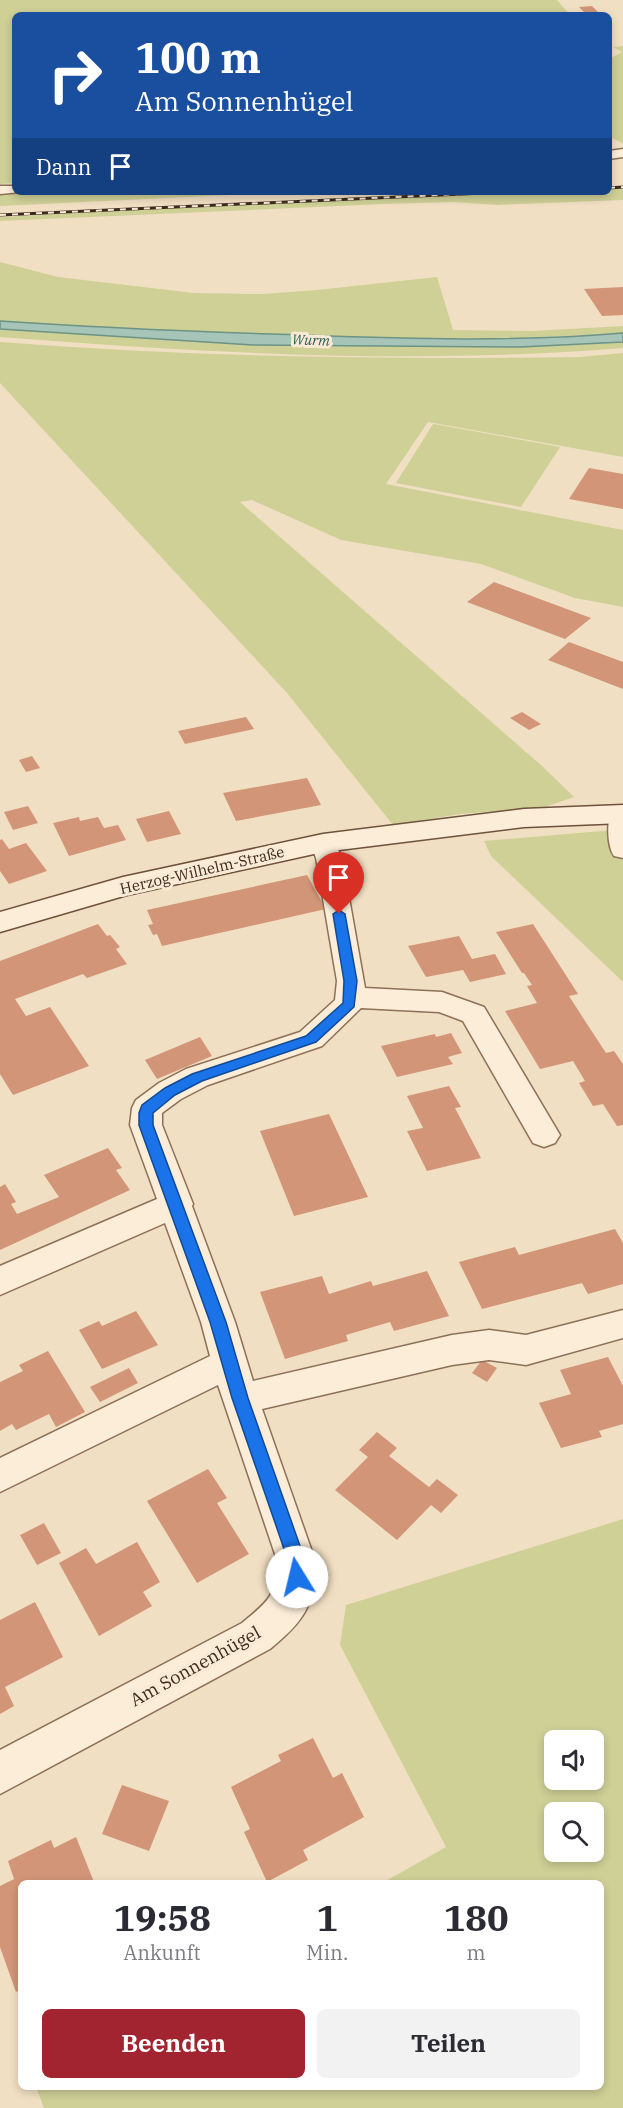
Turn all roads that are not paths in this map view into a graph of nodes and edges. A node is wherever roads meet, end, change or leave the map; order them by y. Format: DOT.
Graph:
graph roads {
  1 [pos="622,814"];
  2 [pos="322,843"];
  3 [pos="623,850"];
  4 [pos="0,922"];
  5 [pos="349,997"];
  6 [pos="544,1135"];
  7 [pos="177,1204"];
  8 [pos="0,1281"];
  9 [pos="623,1324"];
  10 [pos="229,1363"];
  11 [pos="240,1398"];
  12 [pos="0,1476"];
  13 [pos="0,1773"];
  1 -- 2 [label="main road, Herzog-Wilhelm-Straße"];
  1 -- 3 [label="street"];
  2 -- 4 [label="main road, Herzog-Wilhelm-Straße"];
  2 -- 5 [label="street"];
  5 -- 6 [label="street"];
  5 -- 7 [label="street, Am Sonnenhügel"];
  7 -- 8 [label="street"];
  7 -- 10 [label="street, Am Sonnenhügel"];
  9 -- 11 [label="street"];
  10 -- 11 [label="street, Am Sonnenhügel"];
  10 -- 12 [label="street"];
  11 -- 13 [label="street, Am Sonnenhügel"];
}
